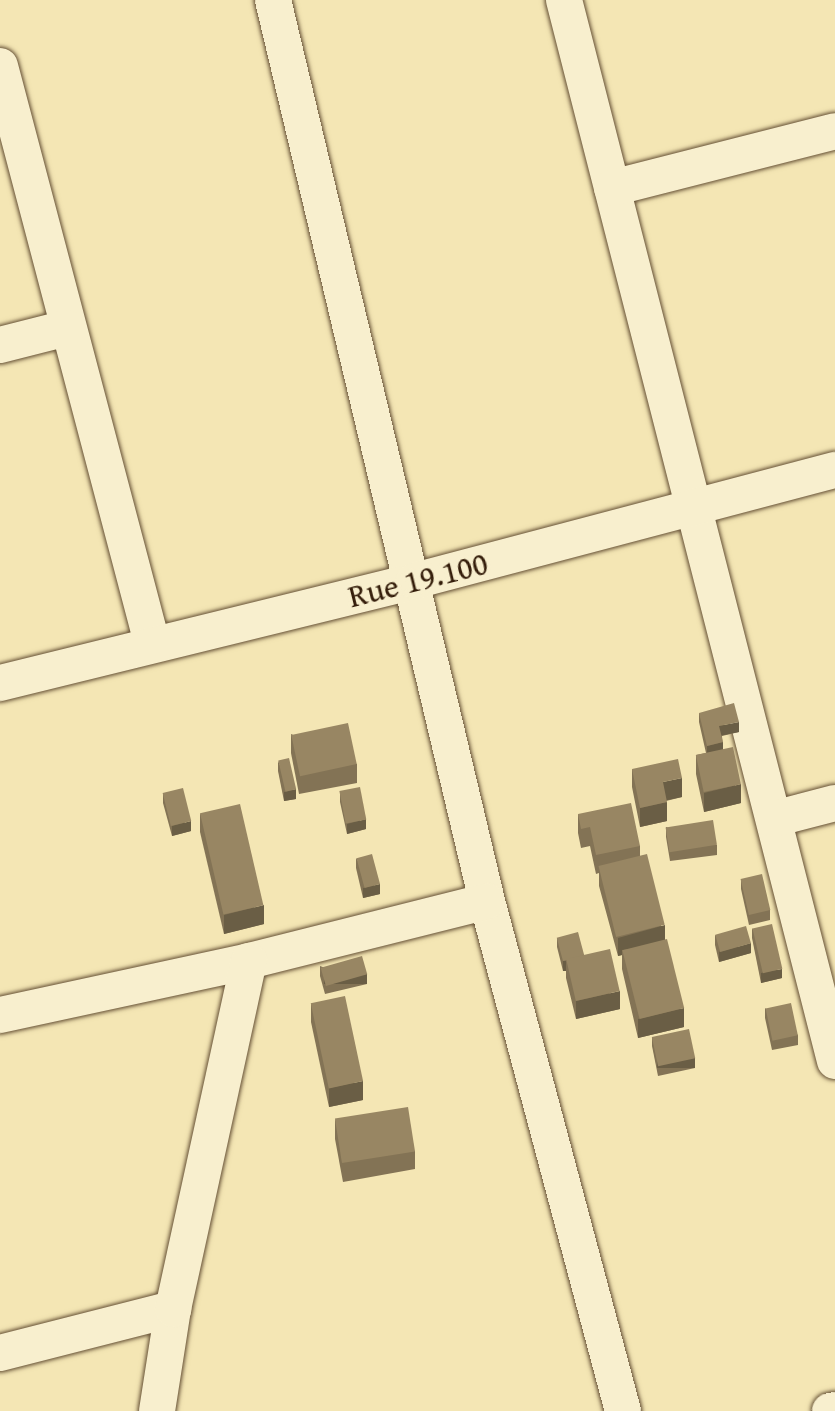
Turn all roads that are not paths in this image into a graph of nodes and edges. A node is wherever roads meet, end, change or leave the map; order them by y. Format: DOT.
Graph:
graph roads {
  1 [pos="273,0"];
  2 [pos="564,0"];
  3 [pos="0,66"];
  4 [pos="835,131"];
  5 [pos="612,188"];
  6 [pos="67,328"];
  7 [pos="0,345"];
  8 [pos="835,470"];
  9 [pos="693,505"];
  10 [pos="414,581"];
  11 [pos="152,643"];
  12 [pos="0,683"];
  13 [pos="835,803"];
  14 [pos="774,819"];
  15 [pos="487,901"];
  16 [pos="249,961"];
  17 [pos="0,1015"];
  18 [pos="835,1061"];
  19 [pos="173,1309"];
  20 [pos="0,1353"];
  21 [pos="157,1411"];
  22 [pos="623,1411"];
  1 -- 10 [label="street"];
  2 -- 5 [label="street"];
  3 -- 6 [label="street"];
  4 -- 5 [label="street"];
  5 -- 9 [label="street"];
  6 -- 7 [label="street"];
  6 -- 11 [label="street"];
  8 -- 9 [label="street, Rue 19.100"];
  9 -- 10 [label="street, Rue 19.100"];
  9 -- 14 [label="street"];
  10 -- 11 [label="street, Rue 19.100"];
  10 -- 15 [label="street"];
  11 -- 12 [label="street, Rue 19.100"];
  13 -- 14 [label="street"];
  14 -- 18 [label="street"];
  15 -- 16 [label="street"];
  15 -- 22 [label="street"];
  16 -- 17 [label="street"];
  16 -- 19 [label="street"];
  19 -- 20 [label="street"];
  19 -- 21 [label="street"];
}
